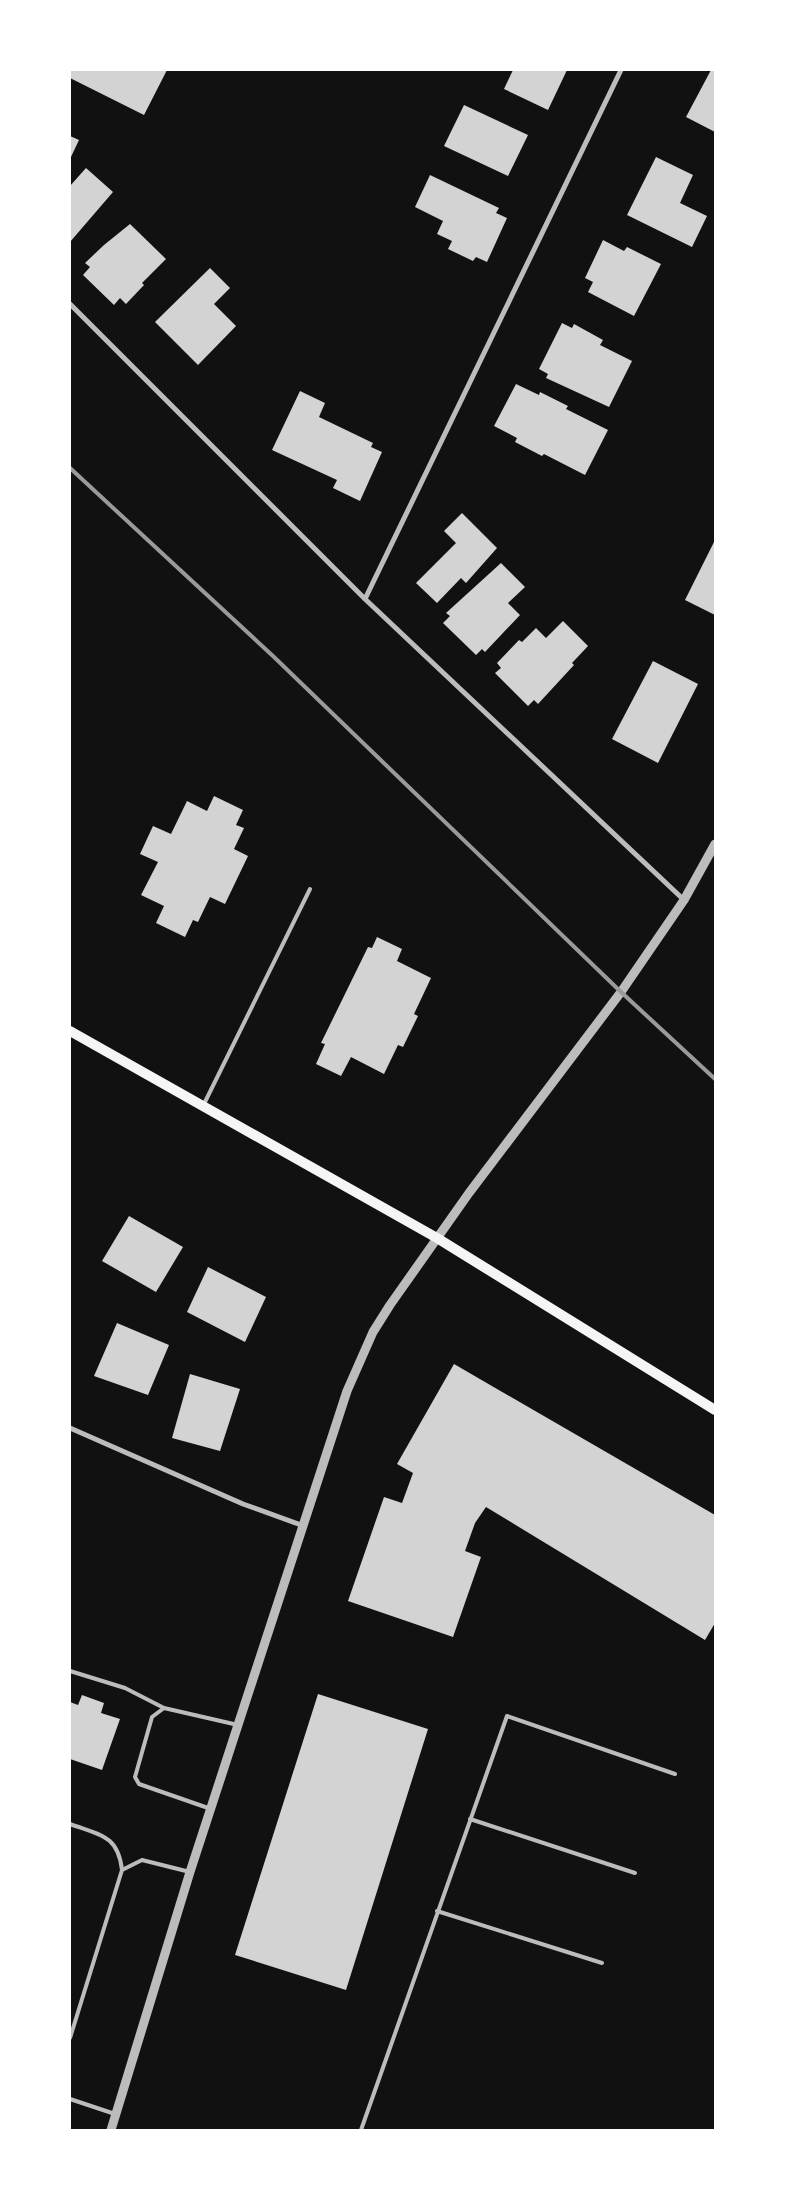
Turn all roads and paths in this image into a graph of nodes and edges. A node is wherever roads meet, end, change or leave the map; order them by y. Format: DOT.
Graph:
graph roads {
  1 [pos="621,70"];
  2 [pos="70,304"];
  3 [pos="365,599"];
  4 [pos="715,844"];
  5 [pos="310,889"];
  6 [pos="684,900"];
  7 [pos="70,1031"];
  8 [pos="203,1106"];
  9 [pos="437,1238"];
  10 [pos="715,1410"];
  11 [pos="70,1428"];
  12 [pos="304,1526"];
  13 [pos="70,1671"];
  14 [pos="164,1708"];
  15 [pos="238,1725"];
  16 [pos="674,1774"];
  17 [pos="211,1809"];
  18 [pos="470,1819"];
  19 [pos="70,1824"];
  20 [pos="122,1870"];
  21 [pos="190,1872"];
  22 [pos="635,1873"];
  23 [pos="437,1911"];
  24 [pos="602,1963"];
  25 [pos="70,2038"];
  26 [pos="70,2099"];
  27 [pos="115,2114"];
  28 [pos="110,2130"];
  29 [pos="361,2130"];
  1 -- 3 [label="street"];
  2 -- 3 [label="street"];
  3 -- 6 [label="street"];
  4 -- 6 [label="street"];
  5 -- 8 [label="lane"];
  6 -- 9 [label="street"];
  7 -- 8 [label="main road"];
  8 -- 9 [label="main road"];
  9 -- 10 [label="main road"];
  9 -- 12 [label="street"];
  11 -- 12 [label="street"];
  12 -- 15 [label="street"];
  13 -- 14 [label="lane"];
  14 -- 15 [label="lane"];
  14 -- 17 [label="lane"];
  15 -- 17 [label="street"];
  16 -- 18 [label="lane"];
  17 -- 21 [label="street"];
  18 -- 22 [label="lane"];
  18 -- 23 [label="lane"];
  19 -- 20 [label="lane"];
  20 -- 21 [label="lane"];
  20 -- 25 [label="lane"];
  21 -- 27 [label="street"];
  23 -- 24 [label="lane"];
  23 -- 29 [label="lane"];
  26 -- 27 [label="lane"];
  27 -- 28 [label="street"];
}
